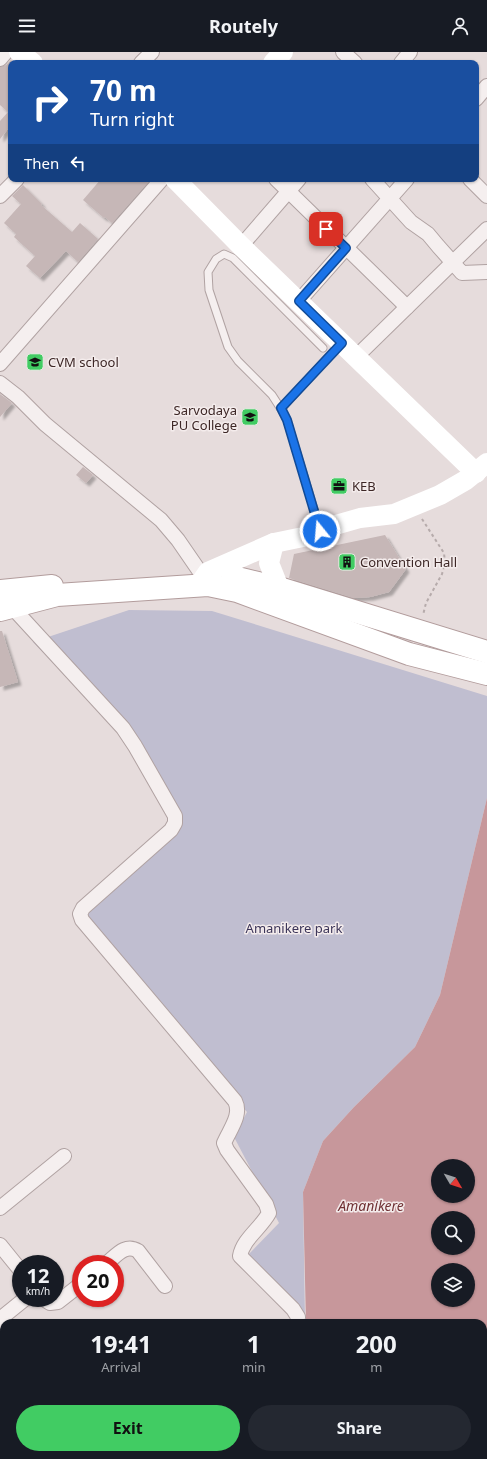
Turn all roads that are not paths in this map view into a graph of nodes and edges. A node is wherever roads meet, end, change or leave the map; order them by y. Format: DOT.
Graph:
graph roads {
  1 [pos="6,52"];
  2 [pos="19,52"];
  3 [pos="152,52"];
  4 [pos="283,52"];
  5 [pos="343,52"];
  6 [pos="410,52"];
  7 [pos="0,59"];
  8 [pos="29,60"];
  9 [pos="145,60"];
  10 [pos="275,60"];
  11 [pos="352,60"];
  12 [pos="403,60"];
  13 [pos="487,86"];
  14 [pos="479,95"];
  15 [pos="14,182"];
  16 [pos="159,182"];
  17 [pos="178,182"];
  18 [pos="279,182"];
  19 [pos="296,182"];
  20 [pos="375,182"];
  21 [pos="404,182"];
  22 [pos="473,182"];
  23 [pos="288,192"];
  24 [pos="0,196"];
  25 [pos="487,196"];
  26 [pos="390,199"];
  27 [pos="487,229"];
  28 [pos="241,246"];
  29 [pos="346,248"];
  30 [pos="453,262"];
  31 [pos="487,272"];
  32 [pos="299,301"];
  33 [pos="407,307"];
  34 [pos="332,345"];
  35 [pos="356,357"];
  36 [pos="0,364"];
  37 [pos="0,383"];
  38 [pos="281,408"];
  39 [pos="481,468"];
  40 [pos="320,531"];
  41 [pos="274,544"];
  42 [pos="202,576"];
  43 [pos="279,588"];
  44 [pos="4,603"];
  45 [pos="487,652"];
  46 [pos="487,674"];
  47 [pos="64,1156"];
  48 [pos="0,1208"];
  49 [pos="0,1245"];
  50 [pos="117,1255"];
  51 [pos="12,1260"];
  52 [pos="165,1286"];
  53 [pos="72,1291"];
  54 [pos="64,1297"];
  55 [pos="15,1307"];
  56 [pos="0,1319"];
  57 [pos="298,1319"];
  1 -- 7 [label="street"];
  2 -- 8 [label="main road"];
  3 -- 9 [label="street"];
  4 -- 10 [label="main road"];
  5 -- 11 [label="street"];
  6 -- 12 [label="street"];
  13 -- 14 [label="street"];
  15 -- 24 [label="street"];
  16 -- 36 [label="street"];
  17 -- 28 [label="main road"];
  18 -- 23 [label="street"];
  19 -- 23 [label="street"];
  20 -- 26 [label="street"];
  21 -- 26 [label="street"];
  22 -- 25 [label="street"];
  23 -- 28 [label="street"];
  23 -- 29 [label="street"];
  26 -- 29 [label="street"];
  26 -- 30 [label="street"];
  27 -- 30 [label="street"];
  28 -- 32 [label="main road"];
  29 -- 32 [label="street"];
  29 -- 33 [label="street"];
  30 -- 31 [label="street"];
  30 -- 33 [label="street"];
  32 -- 34 [label="main road"];
  33 -- 35 [label="street"];
  34 -- 35 [label="main road"];
  34 -- 38 [label="lane"];
  34 -- 38 [label="lane"];
  35 -- 39 [label="main road"];
  37 -- 42 [label="street"];
  38 -- 40 [label="lane"];
  39 -- 40 [label="main road"];
  40 -- 41 [label="main road"];
  41 -- 42 [label="main road"];
  41 -- 43 [label="main road"];
  42 -- 43 [label="main road"];
  42 -- 44 [label="main road"];
  42 -- 46 [label="main road"];
  43 -- 45 [label="main road"];
  44 -- 57 [label="street"];
  47 -- 48 [label="street"];
  49 -- 51 [label="street"];
  50 -- 52 [label="street"];
  53 -- 54 [label="street"];
  55 -- 56 [label="street"];
}
